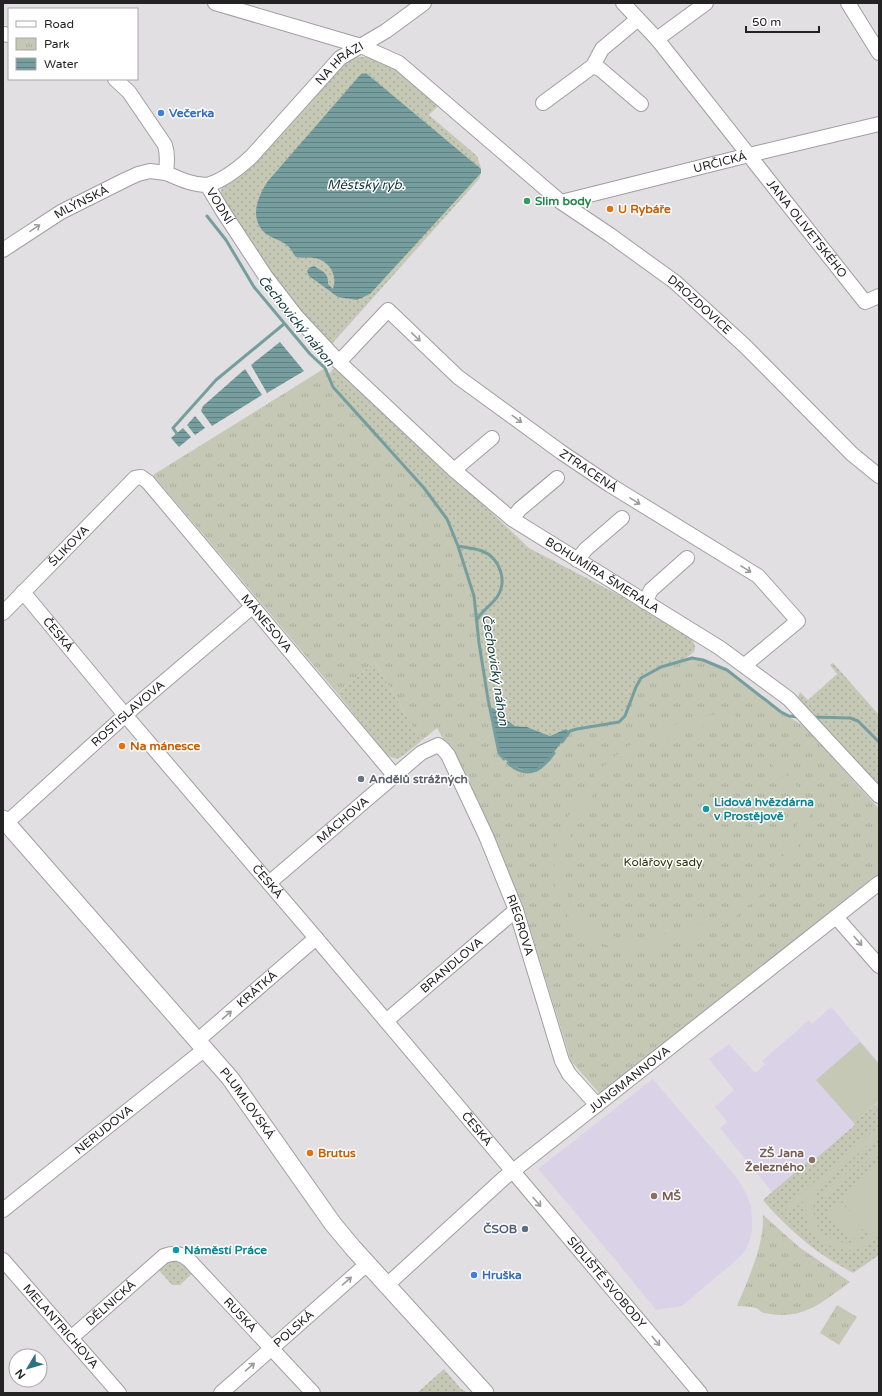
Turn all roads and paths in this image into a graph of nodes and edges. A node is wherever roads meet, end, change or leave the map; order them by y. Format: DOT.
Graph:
graph roads {
  1 [pos="215,3"];
  2 [pos="424,3"];
  3 [pos="623,3"];
  4 [pos="706,3"];
  5 [pos="848,3"];
  6 [pos="638,19"];
  7 [pos="657,39"];
  8 [pos="361,46"];
  9 [pos="879,53"];
  10 [pos="593,66"];
  11 [pos="116,80"];
  12 [pos="543,103"];
  13 [pos="641,104"];
  14 [pos="879,124"];
  15 [pos="503,152"];
  16 [pos="749,155"];
  17 [pos="166,173"];
  18 [pos="207,185"];
  19 [pos="561,202"];
  20 [pos="3,250"];
  21 [pos="879,296"];
  22 [pos="328,350"];
  23 [pos="339,362"];
  24 [pos="492,438"];
  25 [pos="454,470"];
  26 [pos="879,476"];
  27 [pos="136,478"];
  28 [pos="557,478"];
  29 [pos="622,518"];
  30 [pos="512,519"];
  31 [pos="687,558"];
  32 [pos="577,560"];
  33 [pos="23,592"];
  34 [pos="645,602"];
  35 [pos="252,607"];
  36 [pos="3,613"];
  37 [pos="745,665"];
  38 [pos="126,715"];
  39 [pos="438,746"];
  40 [pos="394,775"];
  41 [pos="879,796"];
  42 [pos="4,823"];
  43 [pos="270,883"];
  44 [pos="879,883"];
  45 [pos="516,910"];
  46 [pos="836,917"];
  47 [pos="316,938"];
  48 [pos="879,966"];
  49 [pos="386,1021"];
  50 [pos="201,1045"];
  51 [pos="597,1105"];
  52 [pos="512,1172"];
  53 [pos="3,1210"];
  54 [pos="3,1260"];
  55 [pos="367,1264"];
  56 [pos="200,1272"];
  57 [pos="387,1285"];
  58 [pos="71,1338"];
  59 [pos="272,1348"];
  60 [pos="119,1393"];
  61 [pos="221,1393"];
  62 [pos="313,1393"];
  63 [pos="485,1393"];
  64 [pos="700,1393"];
  1 -- 8 [label="street"];
  2 -- 8 [label="street"];
  3 -- 6 [label="street, JANA OLIVETSKÉHO"];
  4 -- 7 [label="street"];
  5 -- 9 [label="street"];
  6 -- 7 [label="street, JANA OLIVETSKÉHO"];
  6 -- 10 [label="street"];
  7 -- 16 [label="street, JANA OLIVETSKÉHO"];
  8 -- 15 [label="street, NA HRÁZI"];
  8 -- 18 [label="street, NA HRÁZI"];
  10 -- 12 [label="street"];
  10 -- 13 [label="street"];
  11 -- 17 [label="street"];
  14 -- 16 [label="street, URČICKÁ"];
  15 -- 19 [label="street, DROZDOVICE"];
  16 -- 19 [label="street, URČICKÁ"];
  16 -- 21 [label="street, JANA OLIVETSKÉHO"];
  17 -- 18 [label="street, VODNÍ"];
  20 -- 17 [label="street, MLÝNSKÁ, one-way"];
  18 -- 22 [label="street, VODNÍ"];
  19 -- 26 [label="street, DROZDOVICE"];
  22 -- 23 [label="street, BOHUMÍRA ŠMERALA"];
  23 -- 25 [label="street, BOHUMÍRA ŠMERALA"];
  23 -- 37 [label="street, ZTRACENÁ, one-way"];
  24 -- 25 [label="street"];
  25 -- 30 [label="street, BOHUMÍRA ŠMERALA"];
  27 -- 33 [label="street, ŠLIKOVA"];
  27 -- 35 [label="street, MÁNESOVA"];
  28 -- 30 [label="street"];
  29 -- 32 [label="street"];
  30 -- 32 [label="street, BOHUMÍRA ŠMERALA"];
  31 -- 34 [label="street"];
  32 -- 34 [label="street, BOHUMÍRA ŠMERALA"];
  33 -- 36 [label="street, ŠLIKOVA"];
  33 -- 38 [label="street, ČESKÁ"];
  34 -- 37 [label="street, BOHUMÍRA ŠMERALA"];
  35 -- 38 [label="street, ROSTISLAVOVA"];
  35 -- 40 [label="street, MÁNESOVA"];
  37 -- 41 [label="street, BOHUMÍRA ŠMERALA"];
  38 -- 42 [label="street, ROSTISLAVOVA"];
  38 -- 43 [label="street, ČESKÁ"];
  39 -- 40 [label="street, MÁCHOVA"];
  39 -- 45 [label="street, RIEGROVA"];
  40 -- 43 [label="street, MÁCHOVA"];
  42 -- 50 [label="main road, PLUMLOVSKÁ"];
  43 -- 47 [label="street, ČESKÁ"];
  44 -- 46 [label="street, JUNGMANNOVA"];
  45 -- 49 [label="street, BRANDLOVA"];
  45 -- 51 [label="street, RIEGROVA"];
  46 -- 48 [label="street, one-way"];
  46 -- 51 [label="street, JUNGMANNOVA"];
  47 -- 49 [label="street, ČESKÁ"];
  50 -- 47 [label="street, KRÁTKÁ, one-way"];
  49 -- 52 [label="street, ČESKÁ"];
  50 -- 53 [label="street, NERUDOVA"];
  50 -- 55 [label="main road, PLUMLOVSKÁ"];
  51 -- 52 [label="street, JUNGMANNOVA"];
  52 -- 57 [label="street, JUNGMANNOVA"];
  52 -- 64 [label="street, SÍDLIŠTĚ SVOBODY, one-way"];
  54 -- 58 [label="street, MELANTRICHOVA"];
  55 -- 57 [label="main road, PLUMLOVSKÁ"];
  59 -- 55 [label="street, POLSKÁ, one-way"];
  56 -- 58 [label="street, DĚLNICKÁ"];
  56 -- 59 [label="street, RUSKÁ"];
  57 -- 63 [label="main road, PLUMLOVSKÁ"];
  58 -- 60 [label="street, MELANTRICHOVA"];
  61 -- 59 [label="street, POLSKÁ, one-way"];
  59 -- 62 [label="street, RUSKÁ"];
}
